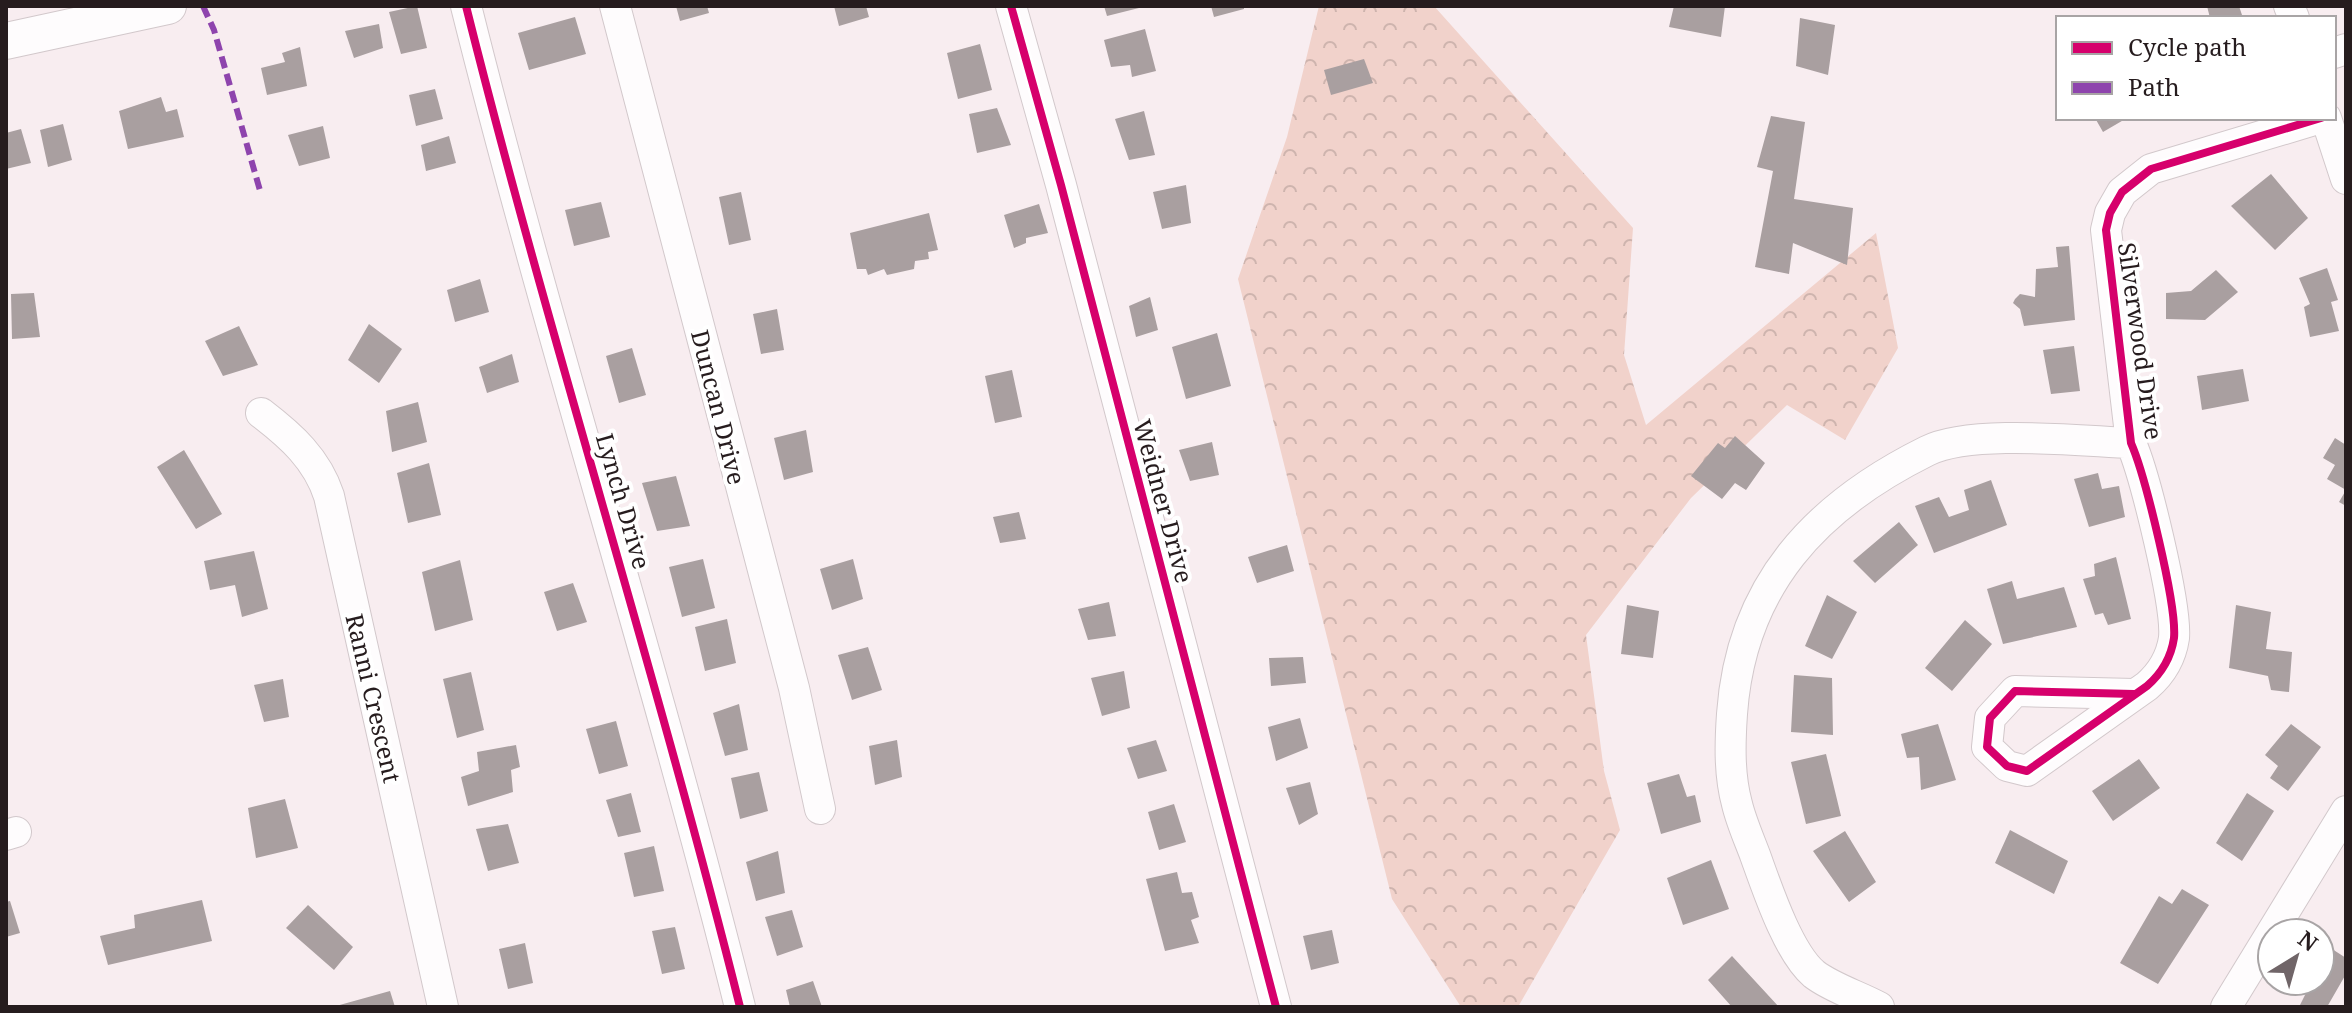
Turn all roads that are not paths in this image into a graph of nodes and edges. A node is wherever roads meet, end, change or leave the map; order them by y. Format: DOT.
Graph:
graph roads {
  1 [pos="168,6"];
  2 [pos="466,6"];
  3 [pos="615,6"];
  4 [pos="1011,6"];
  5 [pos="6,41"];
  6 [pos="2316,120"];
  7 [pos="2324,120"];
  8 [pos="2346,179"];
  9 [pos="261,413"];
  10 [pos="2131,443"];
  11 [pos="2134,694"];
  12 [pos="820,809"];
  13 [pos="2346,811"];
  14 [pos="443,1007"];
  15 [pos="740,1007"];
  16 [pos="1276,1007"];
  17 [pos="1879,1007"];
  18 [pos="2226,1007"];
  1 -- 5 [label="main road"];
  2 -- 15 [label="street, Lynch Drive"];
  3 -- 12 [label="street, Duncan Drive"];
  4 -- 16 [label="street, Weidner Drive"];
  6 -- 10 [label="street, Silverwood Drive"];
  7 -- 8 [label="street"];
  9 -- 14 [label="street, Ranni Crescent"];
  10 -- 11 [label="street, Silverwood Drive"];
  10 -- 17 [label="street"];
  13 -- 18 [label="street"];
}
